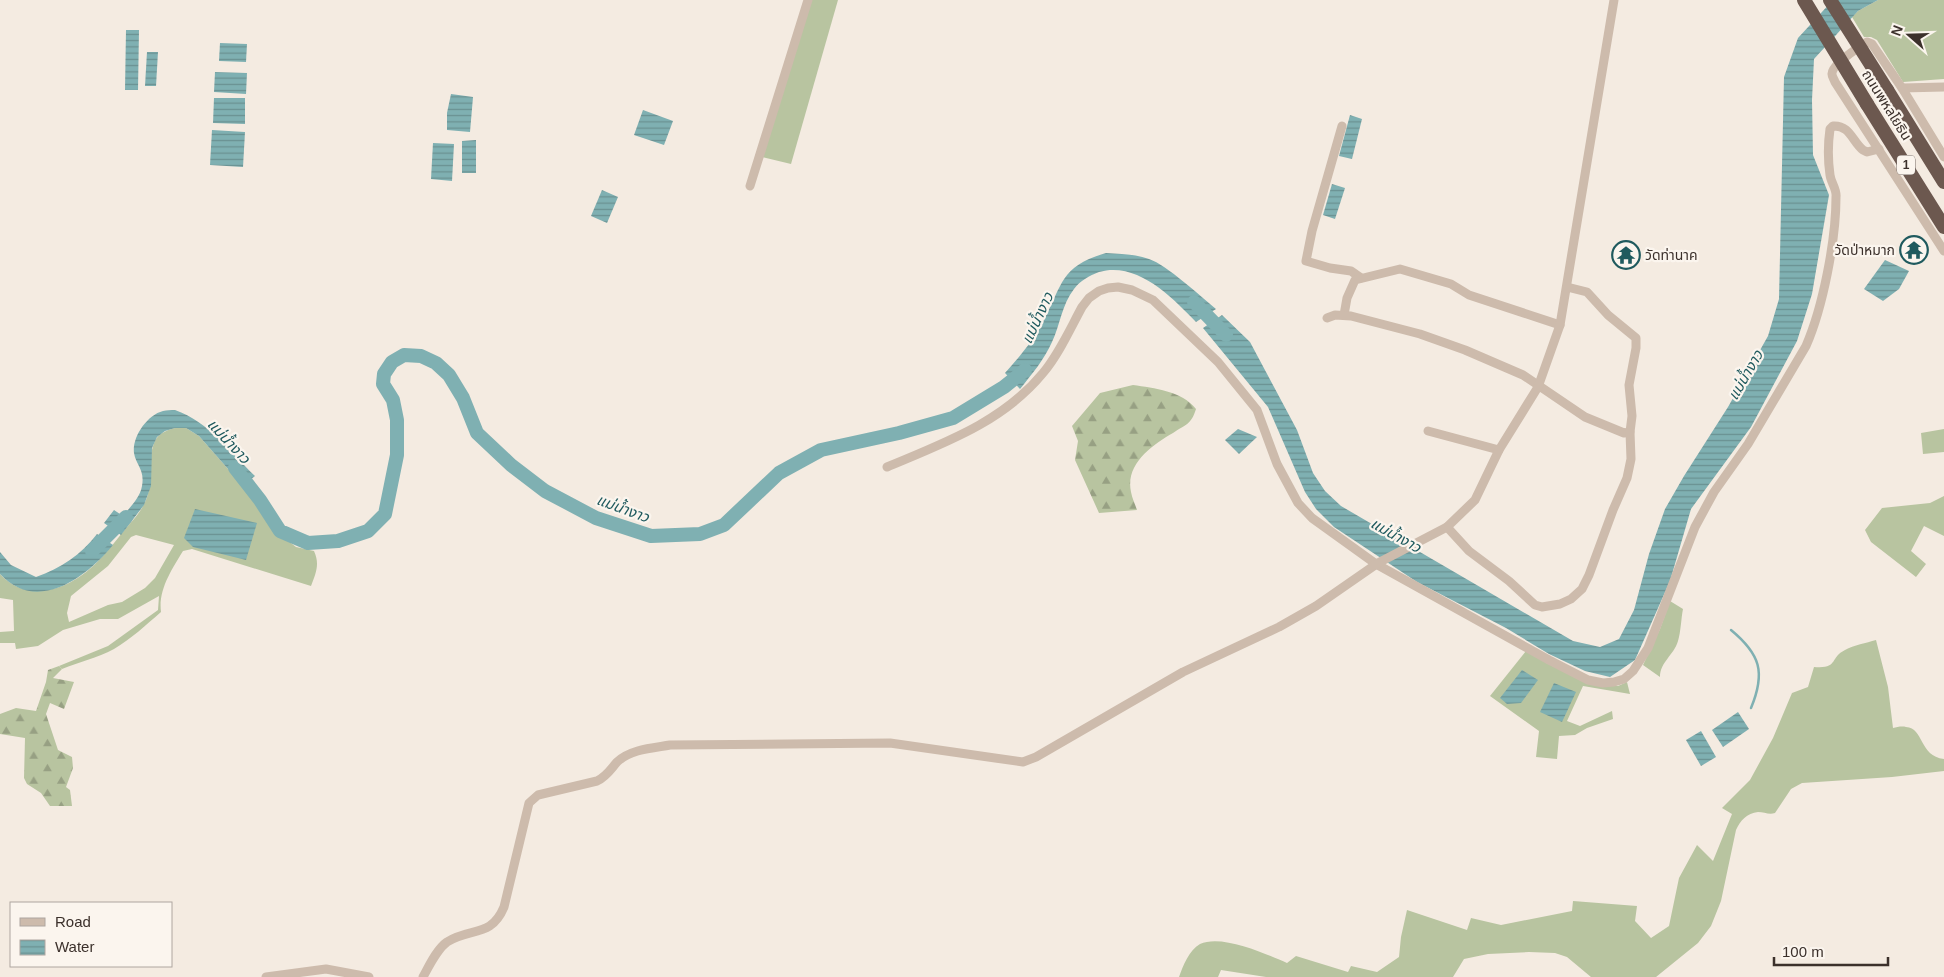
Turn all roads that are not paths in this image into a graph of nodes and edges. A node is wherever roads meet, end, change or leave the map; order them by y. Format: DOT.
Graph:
graph roads {
  1 [pos="808,0"];
  2 [pos="1614,0"];
  3 [pos="1804,0"];
  4 [pos="1830,0"];
  5 [pos="1944,87"];
  6 [pos="1902,88"];
  7 [pos="1342,126"];
  8 [pos="1919,142"];
  9 [pos="1879,149"];
  10 [pos="1944,157"];
  11 [pos="1944,170"];
  12 [pos="1944,182"];
  13 [pos="750,186"];
  14 [pos="1926,197"];
  15 [pos="1944,227"];
  16 [pos="1944,237"];
  17 [pos="1944,251"];
  18 [pos="1361,278"];
  19 [pos="1567,287"];
  20 [pos="1344,315"];
  21 [pos="1327,318"];
  22 [pos="1560,325"];
  23 [pos="1538,387"];
  24 [pos="1428,431"];
  25 [pos="1630,432"];
  26 [pos="1499,450"];
  27 [pos="887,467"];
  28 [pos="1447,527"];
  29 [pos="1377,564"];
  30 [pos="266,977"];
  31 [pos="369,977"];
  32 [pos="423,977"];
  1 -- 13 [label="street"];
  2 -- 19 [label="street"];
  3 -- 14 [label="highway, ถนนพหลโยธิน / 1, bridge"];
  4 -- 8 [label="highway, ถนนพหลโยธิน / 1, bridge"];
  5 -- 6 [label="street"];
  6 -- 9 [label="street"];
  6 -- 10 [label="street"];
  7 -- 18 [label="street"];
  8 -- 11 [label="highway"];
  8 -- 12 [label="highway, ถนนพหลโยธิน / 1"];
  9 -- 17 [label="street"];
  9 -- 29 [label="street"];
  14 -- 15 [label="highway, ถนนพหลโยธิน / 1"];
  14 -- 16 [label="highway"];
  18 -- 20 [label="street"];
  18 -- 22 [label="street"];
  19 -- 22 [label="street"];
  19 -- 25 [label="street"];
  20 -- 21 [label="street"];
  20 -- 23 [label="street"];
  22 -- 23 [label="street"];
  23 -- 25 [label="street"];
  23 -- 26 [label="street"];
  24 -- 26 [label="street"];
  25 -- 28 [label="street"];
  26 -- 28 [label="street"];
  27 -- 29 [label="street"];
  28 -- 29 [label="street"];
  29 -- 32 [label="street"];
  30 -- 31 [label="street"];
}
